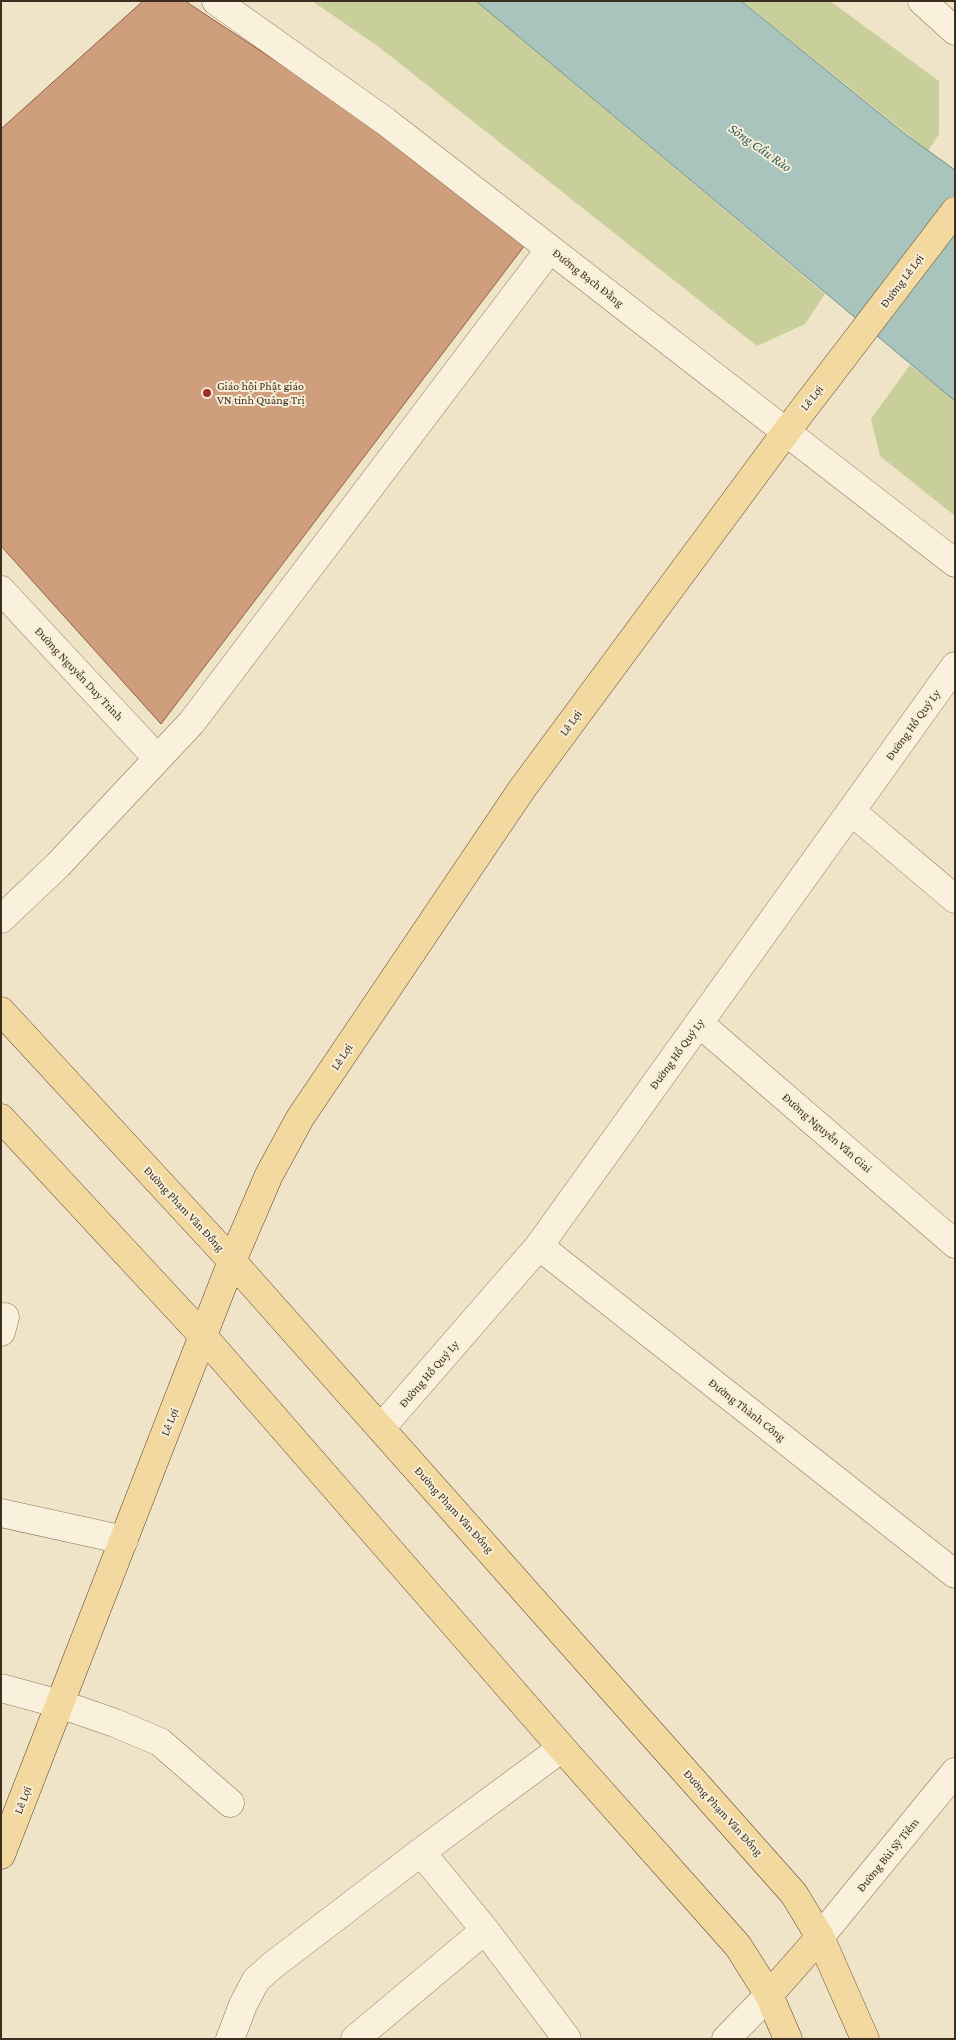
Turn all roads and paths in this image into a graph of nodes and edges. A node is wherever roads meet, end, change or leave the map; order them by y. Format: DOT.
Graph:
graph roads {
  1 [pos="216,1"];
  2 [pos="922,1"];
  3 [pos="955,31"];
  4 [pos="955,211"];
  5 [pos="550,249"];
  6 [pos="849,351"];
  7 [pos="786,432"];
  8 [pos="955,563"];
  9 [pos="1,590"];
  10 [pos="955,666"];
  11 [pos="157,758"];
  12 [pos="851,810"];
  13 [pos="955,899"];
  14 [pos="1,919"];
  15 [pos="1,1011"];
  16 [pos="699,1023"];
  17 [pos="1,1118"];
  18 [pos="955,1244"];
  19 [pos="539,1246"];
  20 [pos="232,1260"];
  21 [pos="203,1336"];
  22 [pos="381,1428"];
  23 [pos="1,1513"];
  24 [pos="124,1540"];
  25 [pos="955,1574"];
  26 [pos="1,1688"];
  27 [pos="60,1704"];
  28 [pos="562,1748"];
  29 [pos="951,1785"];
  30 [pos="230,1803"];
  31 [pos="421,1852"];
  32 [pos="1,1855"];
  33 [pos="485,1930"];
  34 [pos="820,1937"];
  35 [pos="769,1995"];
  36 [pos="230,2039"];
  37 [pos="355,2039"];
  38 [pos="567,2039"];
  39 [pos="726,2039"];
  40 [pos="788,2039"];
  41 [pos="865,2039"];
  1 -- 5 [label="street, Đường Bạch Đằng"];
  2 -- 3 [label="street"];
  4 -- 6 [label="main road, Đường Lê Lợi"];
  5 -- 7 [label="street, Đường Bạch Đằng"];
  5 -- 11 [label="street"];
  6 -- 7 [label="main road, Lê Lợi"];
  7 -- 8 [label="street, Đường Bạch Đằng"];
  7 -- 20 [label="main road, Lê Lợi"];
  9 -- 11 [label="street, Đường Nguyễn Duy Trinh"];
  10 -- 12 [label="street, Đường Hồ Quý Ly"];
  11 -- 14 [label="street"];
  12 -- 13 [label="street"];
  12 -- 16 [label="street, Đường Hồ Quý Ly"];
  15 -- 20 [label="main road, Đường Phạm Văn Đồng"];
  16 -- 18 [label="street, Đường Nguyễn Văn Giai"];
  16 -- 19 [label="street, Đường Hồ Quý Ly"];
  17 -- 21 [label="main road"];
  19 -- 22 [label="street, Đường Hồ Quý Ly"];
  19 -- 25 [label="street, Đường Thành Công"];
  20 -- 21 [label="main road, Lê Lợi"];
  20 -- 22 [label="main road, Đường Phạm Văn Đồng"];
  21 -- 24 [label="main road, Lê Lợi"];
  21 -- 28 [label="main road"];
  22 -- 34 [label="main road, Đường Phạm Văn Đồng"];
  23 -- 24 [label="street"];
  24 -- 27 [label="main road, Lê Lợi"];
  26 -- 27 [label="street"];
  27 -- 30 [label="street"];
  27 -- 32 [label="main road, Lê Lợi"];
  28 -- 31 [label="street"];
  28 -- 35 [label="main road"];
  29 -- 34 [label="street, Đường Bùi Sỹ Tiêm"];
  31 -- 33 [label="street"];
  31 -- 36 [label="street"];
  33 -- 37 [label="street"];
  33 -- 38 [label="street"];
  34 -- 35 [label="main road"];
  34 -- 41 [label="main road, Đường Phạm Văn Đồng"];
  35 -- 39 [label="street"];
  35 -- 40 [label="main road"];
}
